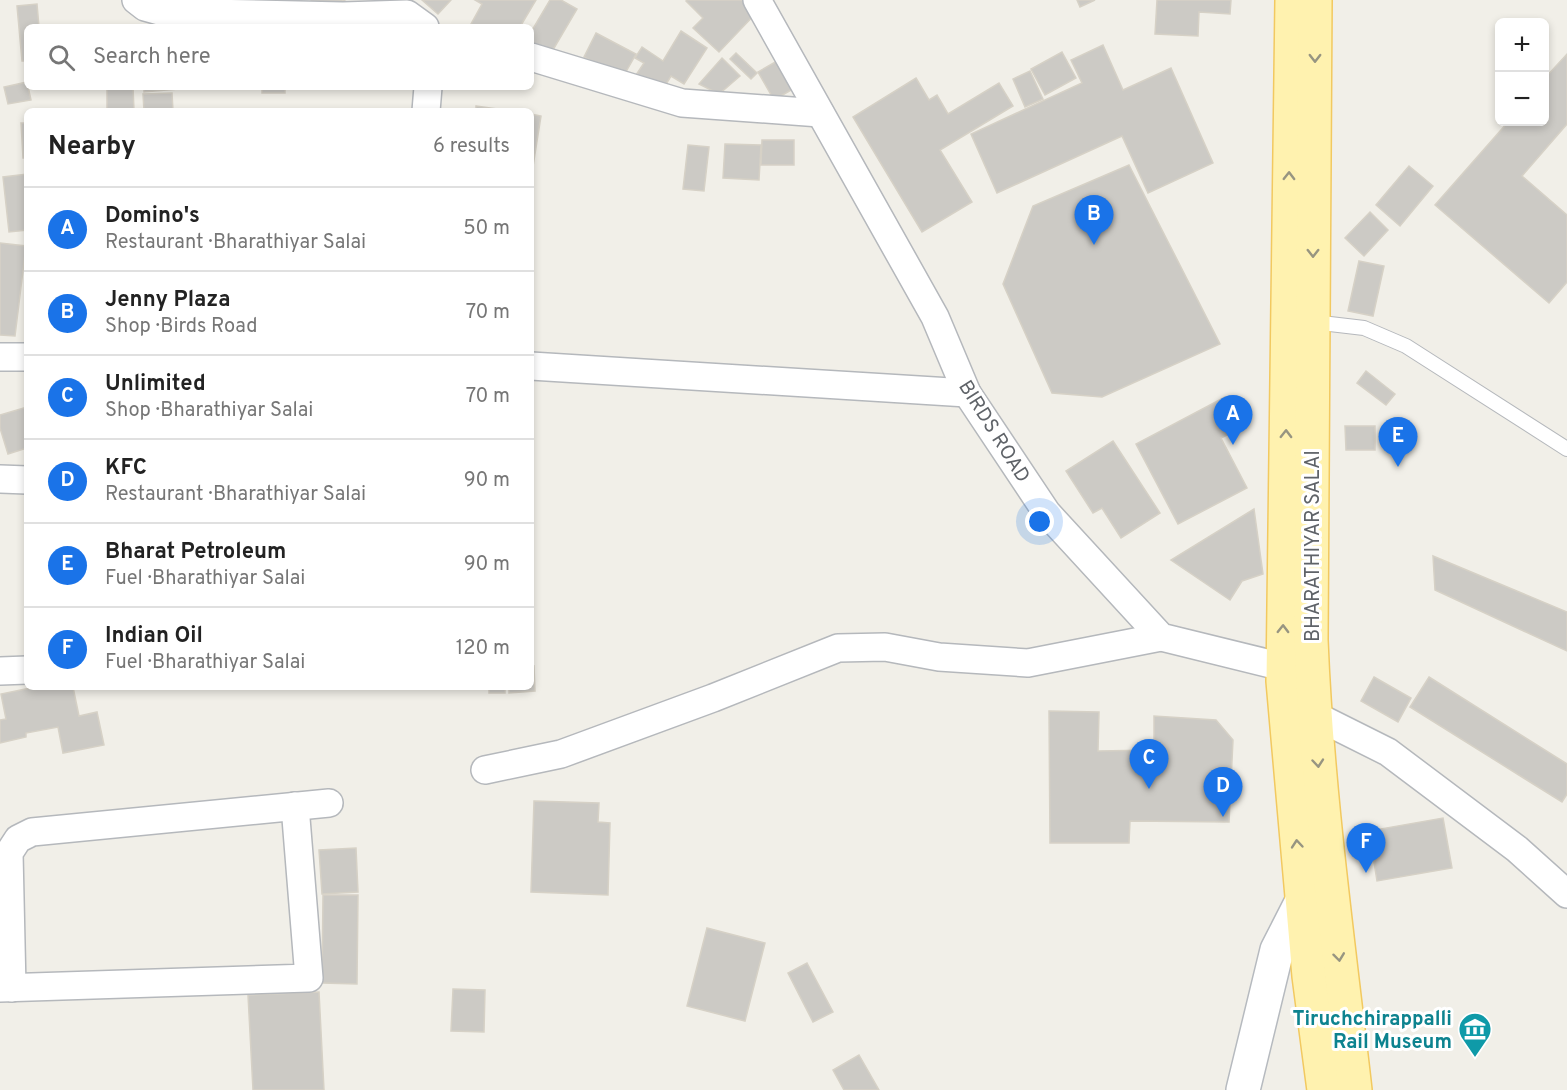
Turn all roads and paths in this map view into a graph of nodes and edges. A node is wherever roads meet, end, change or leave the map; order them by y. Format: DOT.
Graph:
graph roads {
  1 [pos="136,0"];
  2 [pos="757,0"];
  3 [pos="1292,0"];
  4 [pos="1315,0"];
  5 [pos="424,24"];
  6 [pos="534,58"];
  7 [pos="428,90"];
  8 [pos="426,108"];
  9 [pos="820,113"];
  10 [pos="1313,322"];
  11 [pos="0,357"];
  12 [pos="24,357"];
  13 [pos="534,366"];
  14 [pos="968,393"];
  15 [pos="1567,449"];
  16 [pos="0,478"];
  17 [pos="24,480"];
  18 [pos="1161,637"];
  19 [pos="1298,666"];
  20 [pos="24,670"];
  21 [pos="0,671"];
  22 [pos="1314,715"];
  23 [pos="485,770"];
  24 [pos="329,803"];
  25 [pos="295,806"];
  26 [pos="1329,869"];
  27 [pos="1567,894"];
  28 [pos="1302,901"];
  29 [pos="6,988"];
  30 [pos="1243,1090"];
  31 [pos="1324,1090"];
  32 [pos="1355,1090"];
  1 -- 5 [label="street"];
  2 -- 9 [label="street, BIRDS ROAD"];
  19 -- 3 [label="main road, BHARATHIYAR SALAI, one-way"];
  4 -- 10 [label="main road, BHARATHIYAR SALAI, one-way"];
  6 -- 9 [label="street"];
  7 -- 8 [label="street"];
  9 -- 14 [label="street, BIRDS ROAD"];
  10 -- 15 [label="lane"];
  10 -- 19 [label="main road, BHARATHIYAR SALAI"];
  11 -- 12 [label="street"];
  13 -- 14 [label="street"];
  14 -- 18 [label="street, BIRDS ROAD"];
  16 -- 17 [label="street"];
  18 -- 19 [label="street"];
  18 -- 23 [label="street"];
  19 -- 22 [label="main road, BHARATHIYAR SALAI"];
  28 -- 19 [label="main road, BHARATHIYAR SALAI, one-way"];
  20 -- 21 [label="street"];
  22 -- 26 [label="main road, BHARATHIYAR SALAI, one-way"];
  22 -- 27 [label="street"];
  24 -- 25 [label="street"];
  25 -- 29 [label="street"];
  25 -- 29 [label="street"];
  26 -- 28 [label="street"];
  26 -- 32 [label="main road, BHARATHIYAR SALAI, one-way"];
  28 -- 30 [label="street"];
  28 -- 31 [label="main road, BHARATHIYAR SALAI"];
}
